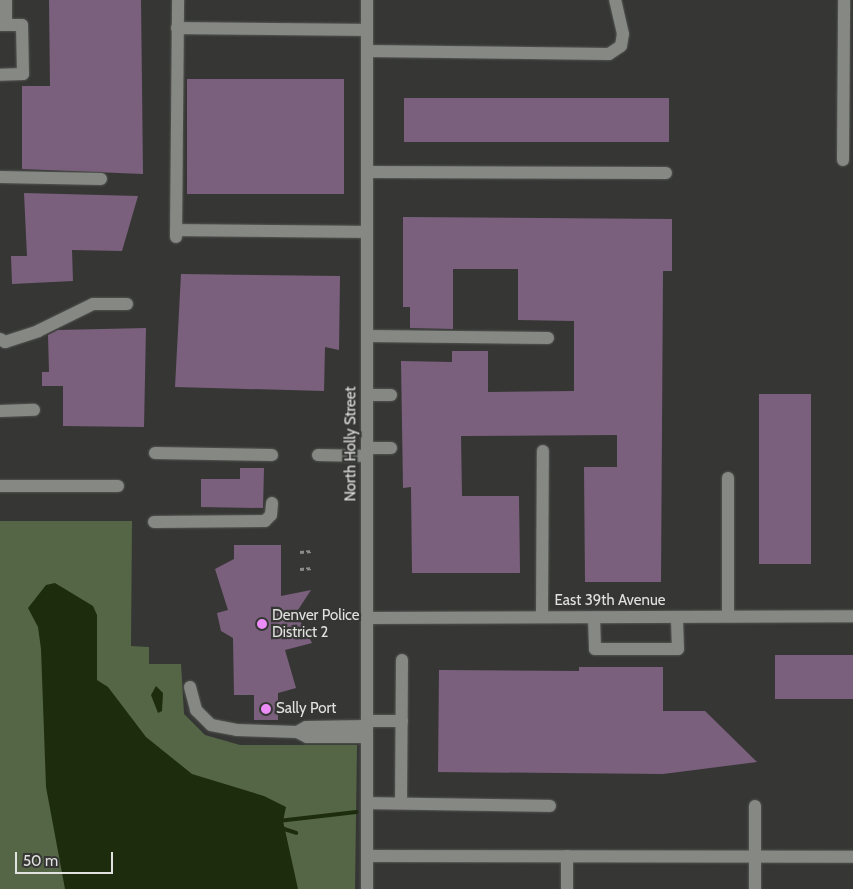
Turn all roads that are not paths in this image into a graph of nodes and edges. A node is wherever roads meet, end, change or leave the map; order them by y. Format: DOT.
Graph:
graph roads {
  1 [pos="178,0"];
  2 [pos="368,0"];
  3 [pos="615,0"];
  4 [pos="4,3"];
  5 [pos="847,3"];
  6 [pos="3,25"];
  7 [pos="178,28"];
  8 [pos="367,30"];
  9 [pos="368,51"];
  10 [pos="0,74"];
  11 [pos="842,160"];
  12 [pos="367,172"];
  13 [pos="666,173"];
  14 [pos="0,177"];
  15 [pos="101,179"];
  16 [pos="367,232"];
  17 [pos="127,304"];
  18 [pos="367,336"];
  19 [pos="548,338"];
  20 [pos="0,340"];
  21 [pos="367,395"];
  22 [pos="391,395"];
  23 [pos="34,410"];
  24 [pos="0,411"];
  25 [pos="391,448"];
  26 [pos="543,451"];
  27 [pos="367,452"];
  28 [pos="155,453"];
  29 [pos="272,455"];
  30 [pos="318,455"];
  31 [pos="728,478"];
  32 [pos="0,486"];
  33 [pos="118,486"];
  34 [pos="272,504"];
  35 [pos="154,522"];
  36 [pos="677,616"];
  37 [pos="728,616"];
  38 [pos="853,616"];
  39 [pos="542,617"];
  40 [pos="367,618"];
  41 [pos="594,618"];
  42 [pos="402,660"];
  43 [pos="190,687"];
  44 [pos="402,721"];
  45 [pos="367,728"];
  46 [pos="367,803"];
  47 [pos="401,803"];
  48 [pos="550,806"];
  49 [pos="755,806"];
  50 [pos="367,856"];
  51 [pos="567,856"];
  52 [pos="853,856"];
  53 [pos="754,858"];
  54 [pos="367,889"];
  55 [pos="567,889"];
  56 [pos="754,889"];
  1 -- 7 [label="street"];
  2 -- 8 [label="street, North Holly Street"];
  3 -- 9 [label="street"];
  4 -- 6 [label="street"];
  5 -- 11 [label="street"];
  6 -- 10 [label="street"];
  7 -- 8 [label="street"];
  7 -- 16 [label="street"];
  8 -- 9 [label="street, North Holly Street"];
  9 -- 12 [label="street, North Holly Street"];
  12 -- 13 [label="street"];
  12 -- 16 [label="street, North Holly Street"];
  14 -- 15 [label="street"];
  16 -- 18 [label="street, North Holly Street"];
  17 -- 20 [label="street"];
  18 -- 19 [label="street"];
  18 -- 21 [label="street, North Holly Street"];
  21 -- 22 [label="street"];
  21 -- 27 [label="street, North Holly Street"];
  23 -- 24 [label="street"];
  25 -- 27 [label="street"];
  26 -- 39 [label="street"];
  27 -- 30 [label="street"];
  27 -- 40 [label="street, North Holly Street"];
  28 -- 29 [label="street"];
  31 -- 37 [label="street"];
  32 -- 33 [label="street"];
  34 -- 35 [label="street"];
  36 -- 37 [label="street, East 39th Avenue"];
  36 -- 41 [label="street, East 39th Avenue"];
  36 -- 41 [label="street"];
  37 -- 38 [label="street, East 39th Avenue"];
  39 -- 40 [label="street, East 39th Avenue"];
  39 -- 41 [label="street, East 39th Avenue"];
  40 -- 45 [label="street, North Holly Street"];
  42 -- 44 [label="street"];
  43 -- 45 [label="street"];
  44 -- 45 [label="street"];
  44 -- 47 [label="street"];
  45 -- 46 [label="street, North Holly Street"];
  46 -- 47 [label="street"];
  46 -- 50 [label="street, North Holly Street"];
  47 -- 48 [label="street"];
  49 -- 53 [label="street"];
  50 -- 51 [label="street"];
  50 -- 54 [label="street, North Holly Street"];
  51 -- 53 [label="street"];
  51 -- 55 [label="street"];
  52 -- 53 [label="street"];
  53 -- 56 [label="street"];
}
